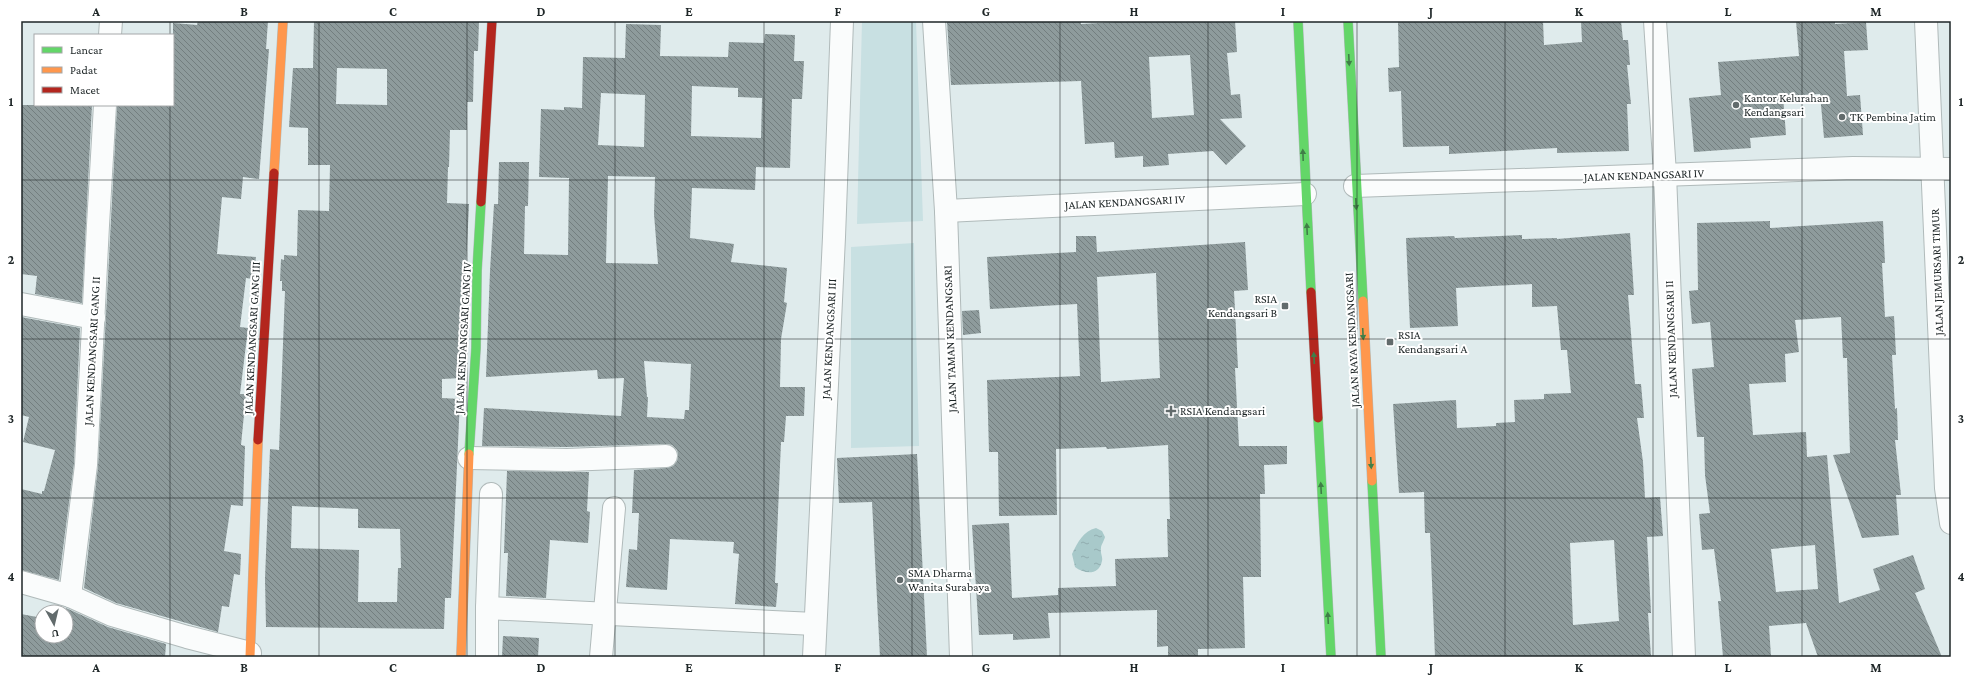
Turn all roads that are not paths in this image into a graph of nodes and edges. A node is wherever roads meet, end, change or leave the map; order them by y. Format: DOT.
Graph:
graph roads {
  1 [pos="111,21"];
  2 [pos="283,21"];
  3 [pos="492,21"];
  4 [pos="842,21"];
  5 [pos="934,21"];
  6 [pos="1298,21"];
  7 [pos="1348,21"];
  8 [pos="1655,21"];
  9 [pos="1926,21"];
  10 [pos="110,34"];
  11 [pos="105,106"];
  12 [pos="1942,168"];
  13 [pos="1665,174"];
  14 [pos="1355,186"];
  15 [pos="1305,194"];
  16 [pos="946,210"];
  17 [pos="21,304"];
  18 [pos="94,318"];
  19 [pos="1946,345"];
  20 [pos="666,456"];
  21 [pos="469,458"];
  22 [pos="491,494"];
  23 [pos="614,508"];
  24 [pos="1951,523"];
  25 [pos="21,582"];
  26 [pos="70,596"];
  27 [pos="487,608"];
  28 [pos="603,614"];
  29 [pos="816,624"];
  30 [pos="250,655"];
  31 [pos="461,657"];
  32 [pos="487,657"];
  33 [pos="601,657"];
  34 [pos="814,657"];
  35 [pos="961,657"];
  36 [pos="1331,657"];
  37 [pos="1381,657"];
  38 [pos="1684,657"];
  1 -- 10 [label="street"];
  2 -- 30 [label="main road, JALAN KENDANGSARI GANG III"];
  3 -- 21 [label="main road, JALAN KENDANGSARI GANG IV"];
  4 -- 29 [label="street, JALAN KENDANGSARI III"];
  5 -- 16 [label="street, JALAN TAMAN KENDANGSARI"];
  15 -- 6 [label="main road, one-way"];
  7 -- 14 [label="main road, JALAN RAYA KENDANGSARI, one-way"];
  8 -- 13 [label="street, JALAN KENDANGSARI II"];
  9 -- 12 [label="street, JALAN JEMURSARI TIMUR"];
  11 -- 18 [label="street, JALAN KENDANGSARI GANG II"];
  12 -- 13 [label="street, JALAN KENDANGSARI IV"];
  12 -- 19 [label="street, JALAN JEMURSARI TIMUR"];
  13 -- 14 [label="street, JALAN KENDANGSARI IV"];
  13 -- 38 [label="street, JALAN KENDANGSARI II"];
  14 -- 37 [label="main road, JALAN RAYA KENDANGSARI, one-way"];
  15 -- 16 [label="street, JALAN KENDANGSARI IV"];
  36 -- 15 [label="main road, one-way"];
  16 -- 35 [label="street, JALAN TAMAN KENDANGSARI"];
  17 -- 18 [label="street"];
  18 -- 26 [label="street, JALAN KENDANGSARI GANG II"];
  19 -- 24 [label="street, JALAN JEMURSARI TIMUR"];
  20 -- 21 [label="street"];
  21 -- 31 [label="main road, JALAN KENDANGSARI GANG IV"];
  22 -- 27 [label="street"];
  23 -- 28 [label="street"];
  25 -- 26 [label="street"];
  26 -- 30 [label="street"];
  27 -- 28 [label="street"];
  27 -- 32 [label="street"];
  28 -- 29 [label="street"];
  28 -- 33 [label="street"];
  29 -- 34 [label="street, JALAN KENDANGSARI III"];
}
